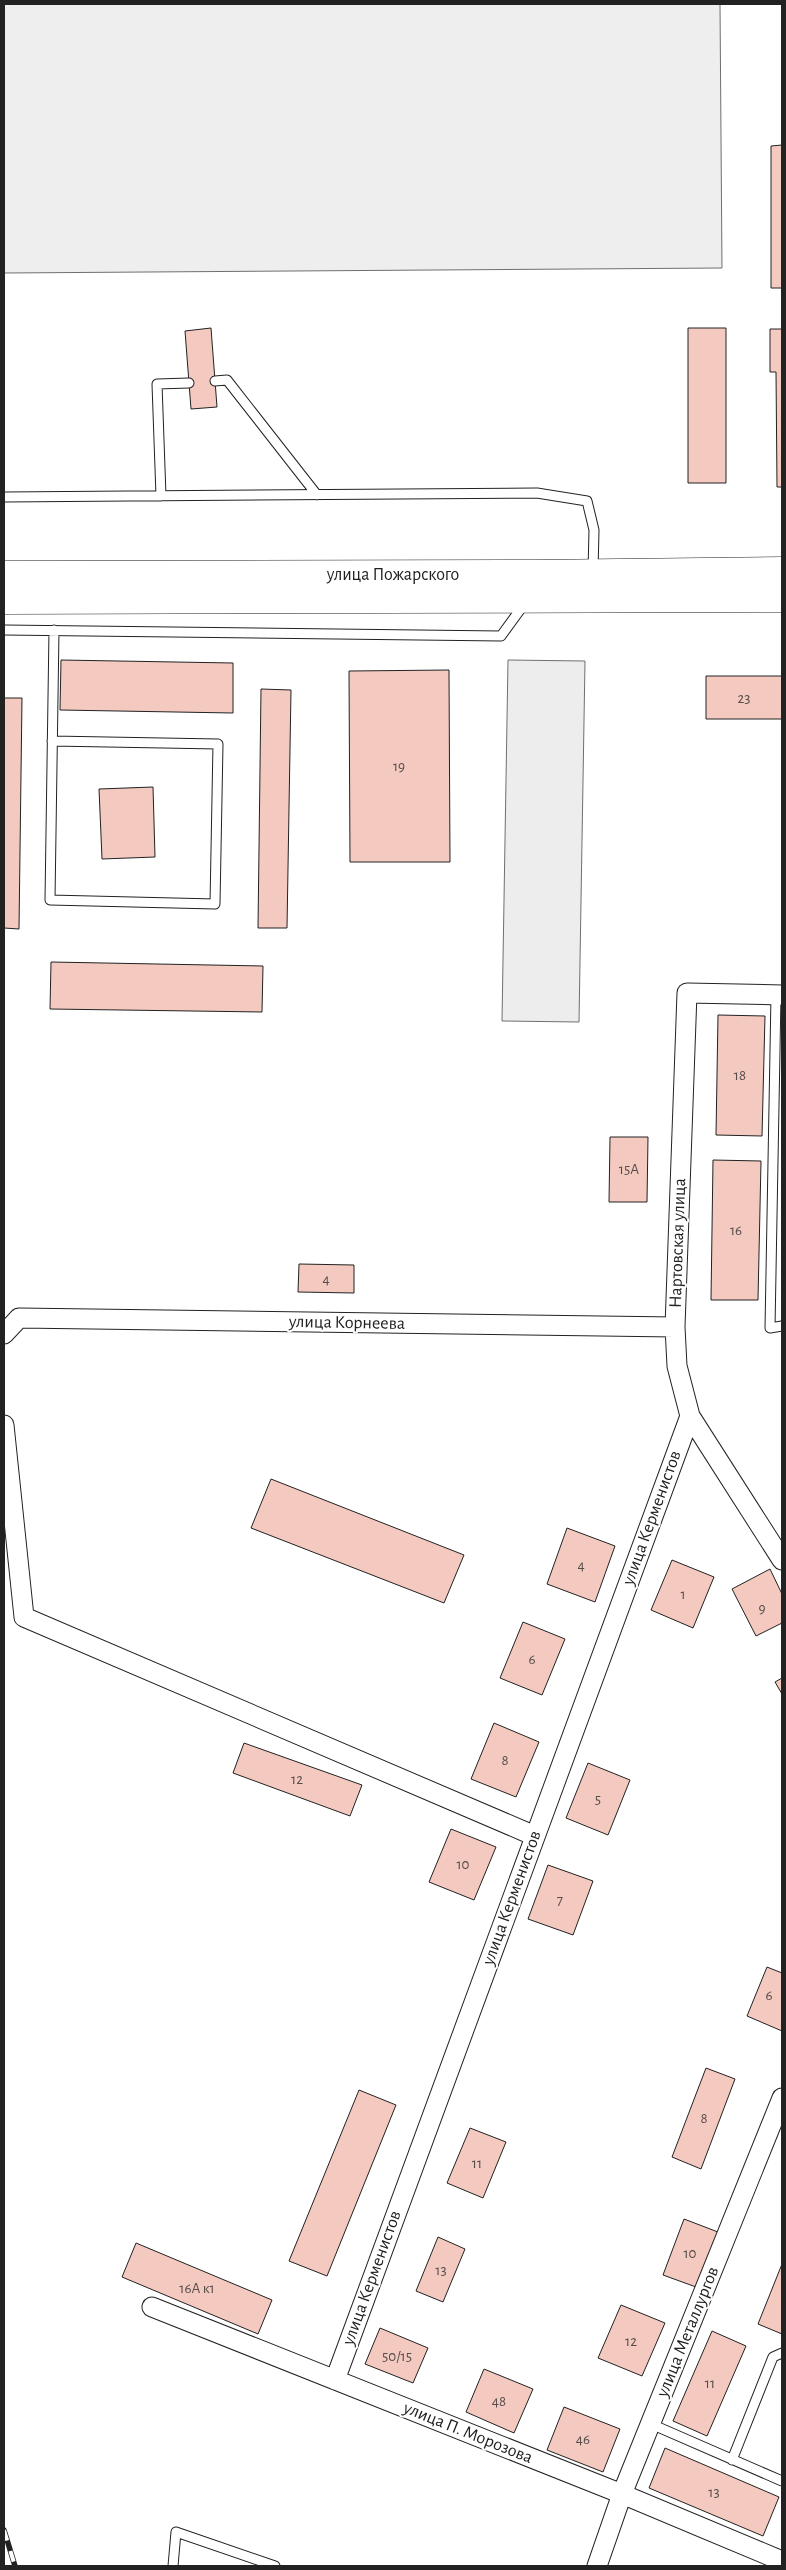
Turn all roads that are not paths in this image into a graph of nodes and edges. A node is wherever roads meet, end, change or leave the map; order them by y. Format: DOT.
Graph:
graph roads {
  1 [pos="215,381"];
  2 [pos="189,382"];
  3 [pos="317,495"];
  4 [pos="161,496"];
  5 [pos="4,497"];
  6 [pos="782,571"];
  7 [pos="593,573"];
  8 [pos="4,575"];
  9 [pos="532,587"];
  10 [pos="782,598"];
  11 [pos="4,600"];
  12 [pos="4,630"];
  13 [pos="54,630"];
  14 [pos="52,741"];
  15 [pos="779,995"];
  16 [pos="782,1326"];
  17 [pos="675,1327"];
  18 [pos="4,1334"];
  19 [pos="690,1416"];
  20 [pos="4,1425"];
  21 [pos="782,1560"];
  22 [pos="535,1836"];
  23 [pos="782,2098"];
  24 [pos="152,2307"];
  25 [pos="782,2353"];
  26 [pos="335,2380"];
  27 [pos="651,2424"];
  28 [pos="732,2460"];
  29 [pos="782,2481"];
  30 [pos="622,2494"];
  31 [pos="782,2561"];
  32 [pos="172,2566"];
  33 [pos="274,2566"];
  34 [pos="597,2566"];
  1 -- 3 [label="lane"];
  2 -- 4 [label="lane"];
  3 -- 4 [label="lane"];
  3 -- 7 [label="lane"];
  4 -- 5 [label="lane"];
  6 -- 7 [label="main road, улица Пожарского"];
  7 -- 9 [label="main road, улица Пожарского"];
  8 -- 9 [label="main road, улица Пожарского"];
  9 -- 10 [label="main road, улица Пожарского"];
  9 -- 11 [label="main road, улица Пожарского"];
  9 -- 13 [label="lane"];
  12 -- 13 [label="lane"];
  13 -- 14 [label="lane"];
  14 -- 14 [label="lane"];
  15 -- 16 [label="lane"];
  15 -- 17 [label="street, Нартовская улица"];
  17 -- 18 [label="street, улица Корнеева"];
  17 -- 19 [label="street, Нартовская улица"];
  19 -- 21 [label="street, Нартовская улица"];
  19 -- 22 [label="street, улица Керменистов"];
  20 -- 22 [label="street"];
  22 -- 26 [label="street, улица Керменистов"];
  23 -- 27 [label="street, улица Металлургов"];
  24 -- 26 [label="street, улица П. Морозова"];
  25 -- 28 [label="lane"];
  26 -- 30 [label="street, улица П. Морозова"];
  27 -- 28 [label="lane"];
  27 -- 30 [label="street, улица Металлургов"];
  28 -- 29 [label="lane"];
  30 -- 31 [label="street, улица П. Морозова"];
  30 -- 34 [label="street, улица Металлургов"];
  32 -- 33 [label="lane"];
}
